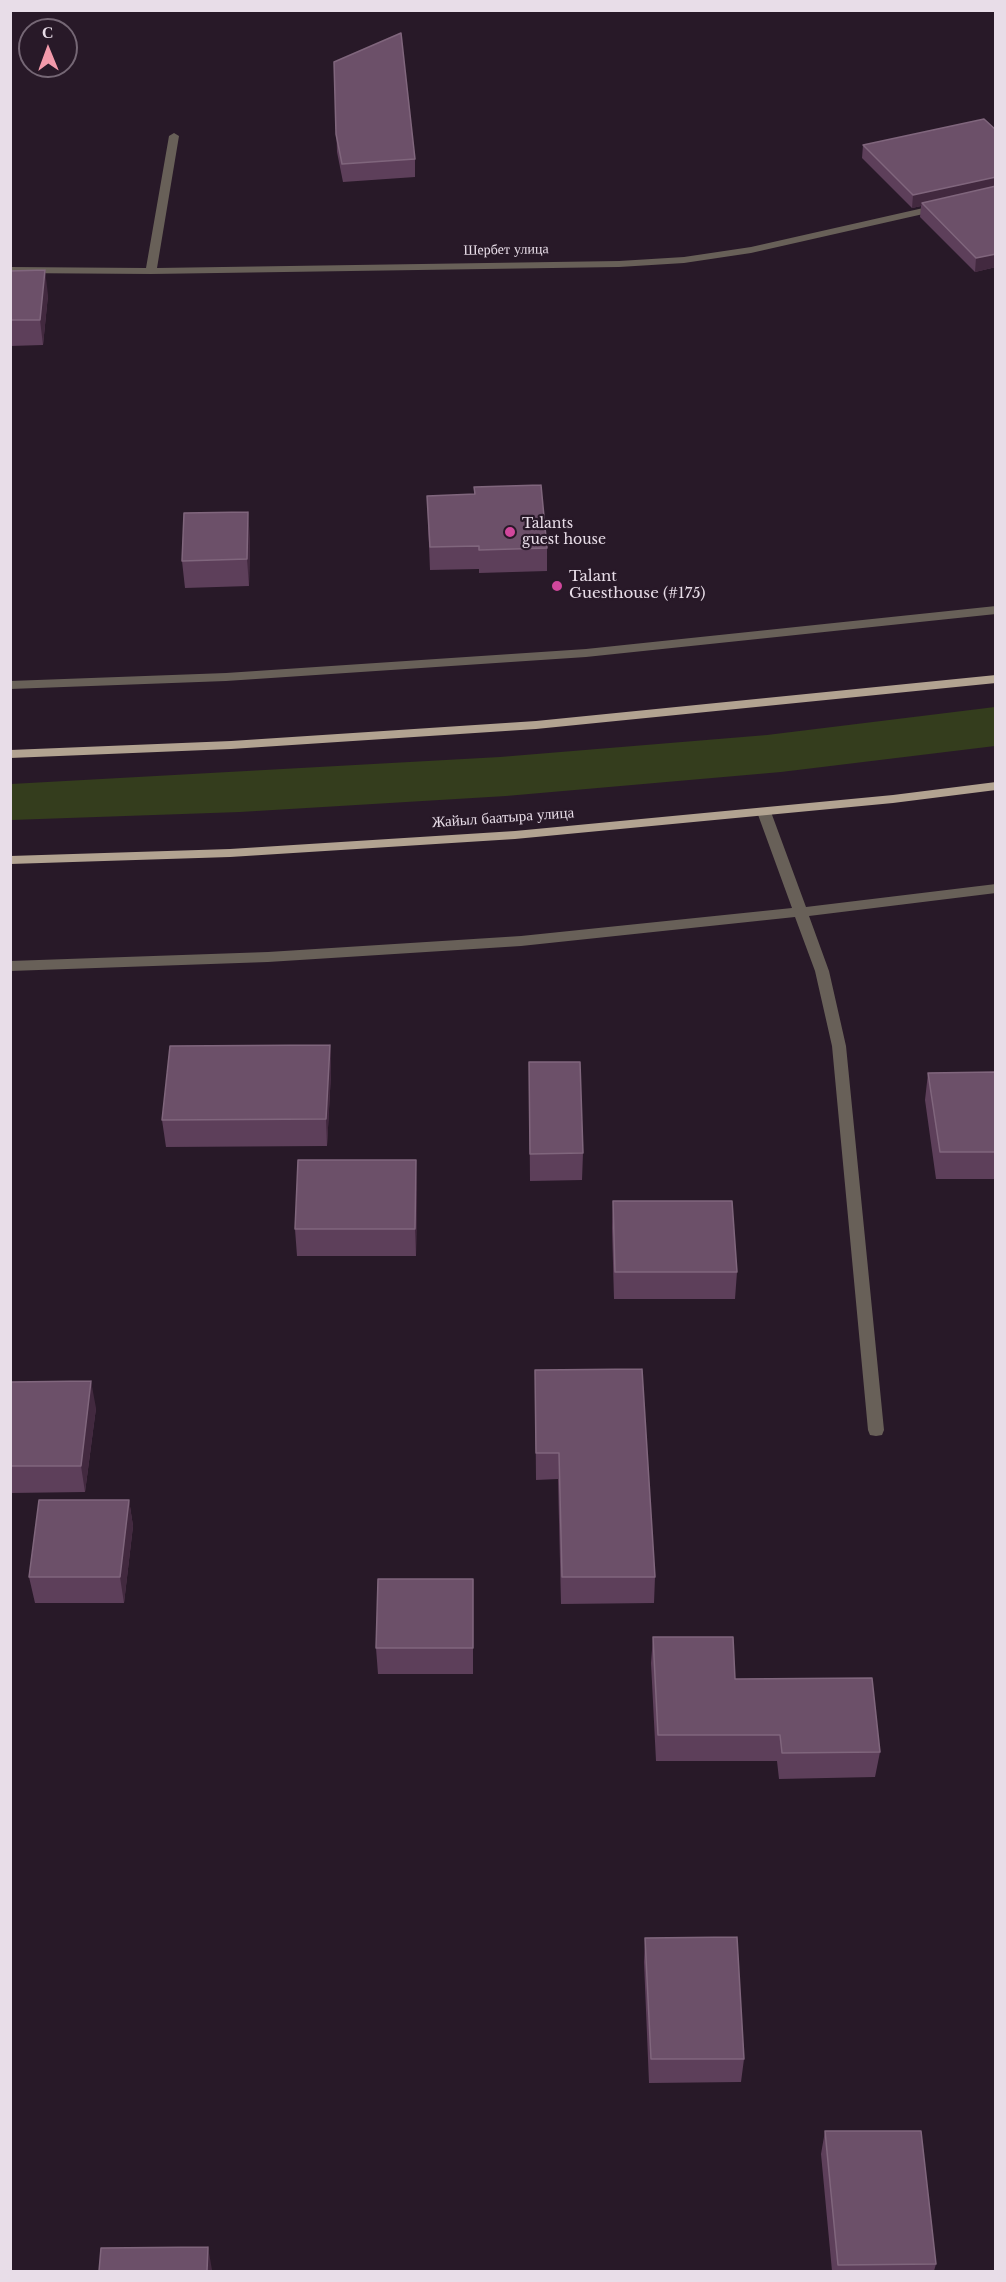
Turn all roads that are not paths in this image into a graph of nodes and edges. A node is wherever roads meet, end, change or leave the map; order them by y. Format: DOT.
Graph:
graph roads {
  1 [pos="174,136"];
  2 [pos="949,205"];
  3 [pos="10,270"];
  4 [pos="151,270"];
  5 [pos="996,610"];
  6 [pos="996,679"];
  7 [pos="10,685"];
  8 [pos="10,754"];
  9 [pos="996,786"];
  10 [pos="764,812"];
  11 [pos="10,860"];
  12 [pos="996,888"];
  13 [pos="802,912"];
  14 [pos="10,966"];
  15 [pos="876,1430"];
  1 -- 4 [label="street"];
  2 -- 4 [label="street, Шербет улица"];
  3 -- 4 [label="street, Шербет улица"];
  5 -- 7 [label="street"];
  6 -- 8 [label="main road"];
  9 -- 10 [label="main road, Жайыл баатыра улица"];
  10 -- 11 [label="main road, Жайыл баатыра улица"];
  10 -- 13 [label="street"];
  12 -- 13 [label="street"];
  13 -- 14 [label="street"];
  13 -- 15 [label="street"];
}
